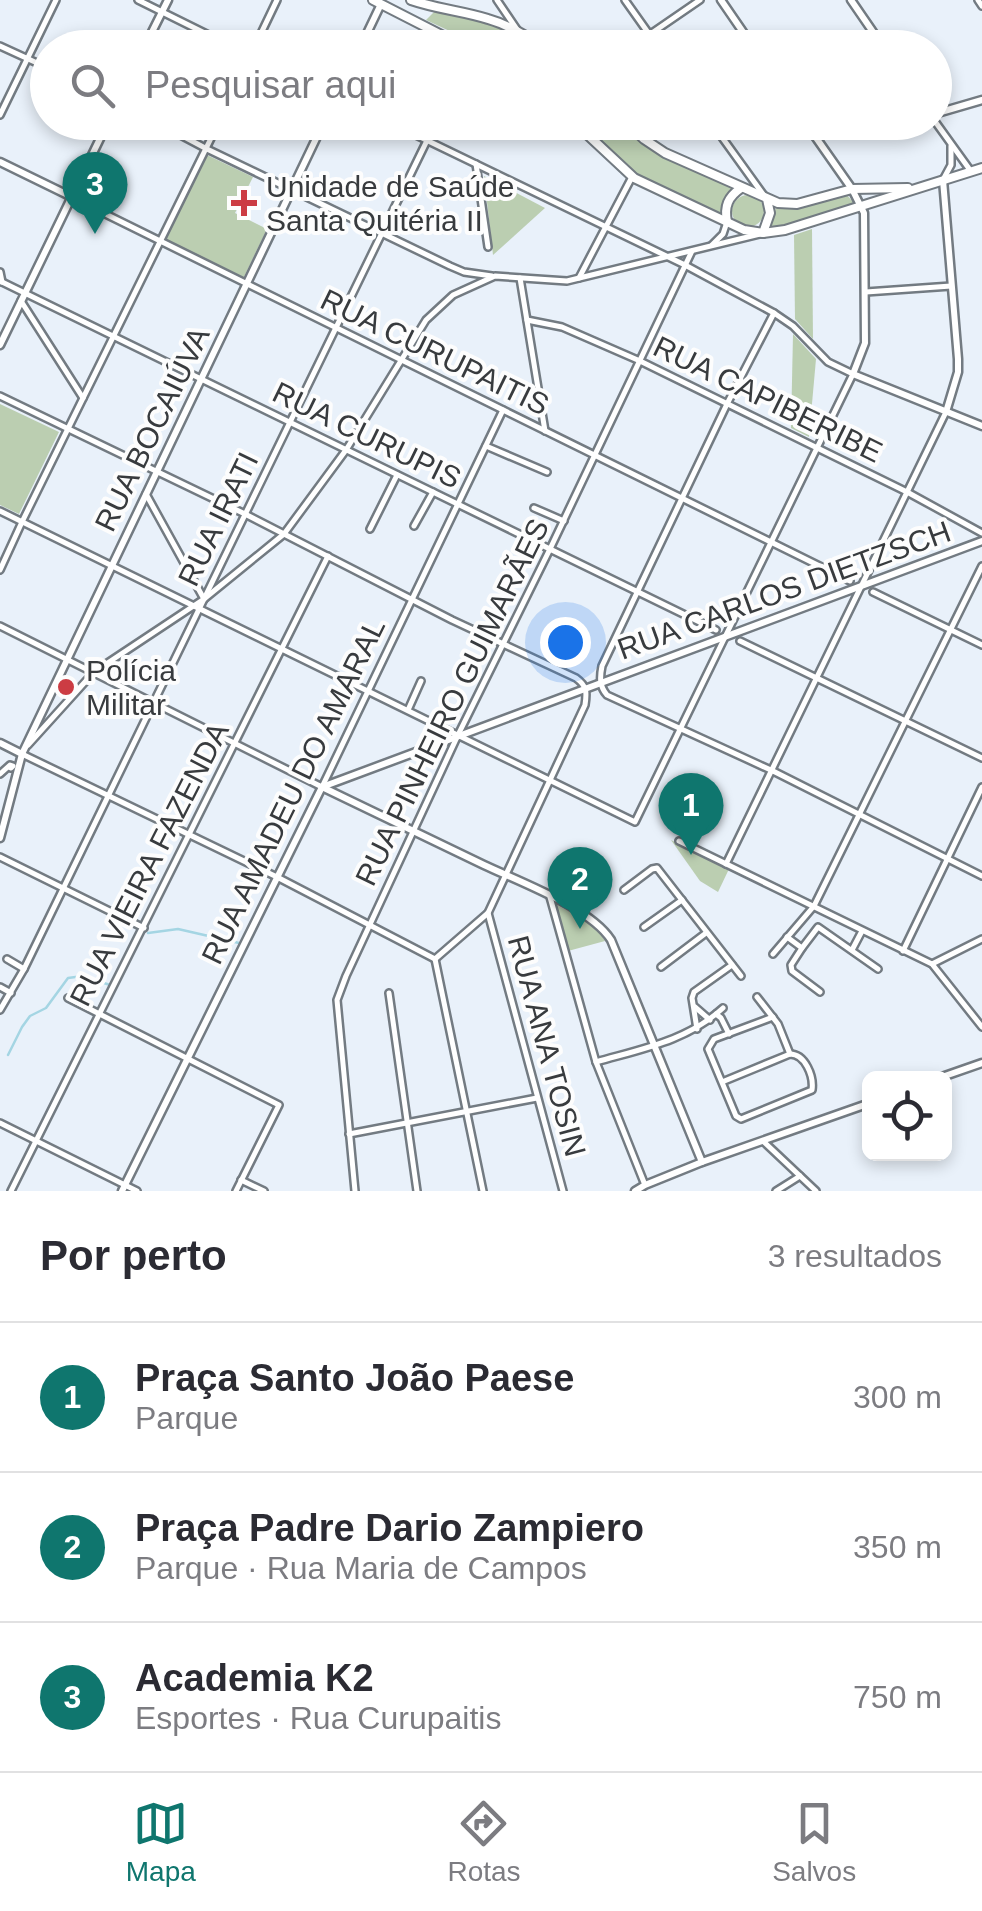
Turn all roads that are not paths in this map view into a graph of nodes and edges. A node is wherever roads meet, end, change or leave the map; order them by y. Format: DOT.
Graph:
graph roads {
  1 [pos="56,0"];
  2 [pos="138,0"];
  3 [pos="168,0"];
  4 [pos="277,0"];
  5 [pos="411,0"];
  6 [pos="497,0"];
  7 [pos="625,0"];
  8 [pos="700,0"];
  9 [pos="722,0"];
  10 [pos="851,0"];
  11 [pos="377,2"];
  12 [pos="162,12"];
  13 [pos="431,12"];
  14 [pos="411,19"];
  15 [pos="42,30"];
  16 [pos="153,30"];
  17 [pos="199,30"];
  18 [pos="263,30"];
  19 [pos="367,30"];
  20 [pos="515,30"];
  21 [pos="517,30"];
  22 [pos="647,30"];
  23 [pos="656,30"];
  24 [pos="742,30"];
  25 [pos="872,30"];
  26 [pos="0,46"];
  27 [pos="30,54"];
  28 [pos="28,58"];
  29 [pos="982,100"];
  30 [pos="952,111"];
  31 [pos="0,114"];
  32 [pos="99,140"];
  33 [pos="189,140"];
  34 [pos="210,140"];
  35 [pos="316,140"];
  36 [pos="593,140"];
  37 [pos="646,140"];
  38 [pos="723,140"];
  39 [pos="818,140"];
  40 [pos="949,140"];
  41 [pos="427,141"];
  42 [pos="951,143"];
  43 [pos="206,149"];
  44 [pos="0,162"];
  45 [pos="476,164"];
  46 [pos="982,168"];
  47 [pos="744,170"];
  48 [pos="971,172"];
  49 [pos="632,176"];
  50 [pos="943,180"];
  51 [pos="741,188"];
  52 [pos="916,188"];
  53 [pos="852,189"];
  54 [pos="292,190"];
  55 [pos="72,197"];
  56 [pos="767,199"];
  57 [pos="861,206"];
  58 [pos="727,222"];
  59 [pos="606,228"];
  60 [pos="383,232"];
  61 [pos="763,233"];
  62 [pos="160,241"];
  63 [pos="709,246"];
  64 [pos="488,247"];
  65 [pos="692,252"];
  66 [pos="668,257"];
  67 [pos="685,266"];
  68 [pos="0,272"];
  69 [pos="495,276"];
  70 [pos="520,278"];
  71 [pos="578,278"];
  72 [pos="1,282"];
  73 [pos="247,283"];
  74 [pos="950,286"];
  75 [pos="866,292"];
  76 [pos="23,298"];
  77 [pos="774,313"];
  78 [pos="527,320"];
  79 [pos="336,329"];
  80 [pos="114,336"];
  81 [pos="0,344"];
  82 [pos="400,360"];
  83 [pos="640,361"];
  84 [pos="853,374"];
  85 [pos="201,379"];
  86 [pos="0,396"];
  87 [pos="83,398"];
  88 [pos="727,404"];
  89 [pos="504,410"];
  90 [pos="946,412"];
  91 [pos="290,423"];
  92 [pos="982,426"];
  93 [pos="67,428"];
  94 [pos="545,431"];
  95 [pos="486,446"];
  96 [pos="818,448"];
  97 [pos="346,450"];
  98 [pos="595,455"];
  99 [pos="547,472"];
  100 [pos="156,473"];
  101 [pos="397,474"];
  102 [pos="433,492"];
  103 [pos="907,492"];
  104 [pos="146,494"];
  105 [pos="682,498"];
  106 [pos="459,505"];
  107 [pos="534,508"];
  108 [pos="0,511"];
  109 [pos="246,514"];
  110 [pos="564,521"];
  111 [pos="22,522"];
  112 [pos="414,526"];
  113 [pos="370,530"];
  114 [pos="284,534"];
  115 [pos="982,534"];
  116 [pos="982,541"];
  117 [pos="772,542"];
  118 [pos="550,549"];
  119 [pos="328,556"];
  120 [pos="112,566"];
  121 [pos="982,566"];
  122 [pos="0,570"];
  123 [pos="850,582"];
  124 [pos="860,586"];
  125 [pos="638,592"];
  126 [pos="873,592"];
  127 [pos="204,599"];
  128 [pos="412,600"];
  129 [pos="196,607"];
  130 [pos="0,626"];
  131 [pos="716,630"];
  132 [pos="950,630"];
  133 [pos="726,636"];
  134 [pos="740,641"];
  135 [pos="502,644"];
  136 [pos="982,645"];
  137 [pos="282,649"];
  138 [pos="68,658"];
  139 [pos="94,672"];
  140 [pos="818,679"];
  141 [pos="421,681"];
  142 [pos="600,682"];
  143 [pos="586,688"];
  144 [pos="368,691"];
  145 [pos="154,702"];
  146 [pos="408,710"];
  147 [pos="905,722"];
  148 [pos="682,728"];
  149 [pos="458,735"];
  150 [pos="0,743"];
  151 [pos="234,743"];
  152 [pos="23,752"];
  153 [pos="982,758"];
  154 [pos="9,766"];
  155 [pos="773,770"];
  156 [pos="0,774"];
  157 [pos="549,780"];
  158 [pos="322,787"];
  159 [pos="982,788"];
  160 [pos="108,796"];
  161 [pos="859,814"];
  162 [pos="414,831"];
  163 [pos="190,836"];
  164 [pos="0,838"];
  165 [pos="679,841"];
  166 [pos="0,857"];
  167 [pos="947,859"];
  168 [pos="726,864"];
  169 [pos="504,875"];
  170 [pos="982,876"];
  171 [pos="276,877"];
  172 [pos="64,887"];
  173 [pos="624,890"];
  174 [pos="550,897"];
  175 [pos="682,900"];
  176 [pos="814,906"];
  177 [pos="488,913"];
  178 [pos="370,925"];
  179 [pos="644,927"];
  180 [pos="144,928"];
  181 [pos="862,930"];
  182 [pos="707,932"];
  183 [pos="787,937"];
  184 [pos="982,939"];
  185 [pos="802,948"];
  186 [pos="852,950"];
  187 [pos="903,950"];
  188 [pos="772,954"];
  189 [pos="434,959"];
  190 [pos="7,960"];
  191 [pos="732,964"];
  192 [pos="932,964"];
  193 [pos="660,967"];
  194 [pos="878,968"];
  195 [pos="24,969"];
  196 [pos="741,976"];
  197 [pos="0,986"];
  198 [pos="820,992"];
  199 [pos="390,993"];
  200 [pos="11,994"];
  201 [pos="68,998"];
  202 [pos="757,998"];
  203 [pos="695,1007"];
  204 [pos="723,1008"];
  205 [pos="0,1010"];
  206 [pos="99,1014"];
  207 [pos="716,1014"];
  208 [pos="773,1018"];
  209 [pos="710,1020"];
  210 [pos="982,1027"];
  211 [pos="696,1028"];
  212 [pos="730,1034"];
  213 [pos="654,1045"];
  214 [pos="790,1054"];
  215 [pos="188,1058"];
  216 [pos="596,1062"];
  217 [pos="982,1064"];
  218 [pos="952,1074"];
  219 [pos="722,1082"];
  220 [pos="537,1098"];
  221 [pos="862,1106"];
  222 [pos="468,1112"];
  223 [pos="0,1123"];
  224 [pos="408,1124"];
  225 [pos="350,1134"];
  226 [pos="36,1141"];
  227 [pos="763,1141"];
  228 [pos="702,1162"];
  229 [pos="800,1176"];
  230 [pos="242,1180"];
  231 [pos="645,1184"];
  232 [pos="123,1188"];
  233 [pos="11,1191"];
  234 [pos="137,1191"];
  235 [pos="236,1191"];
  236 [pos="264,1191"];
  237 [pos="355,1191"];
  238 [pos="417,1191"];
  239 [pos="484,1191"];
  240 [pos="563,1191"];
  241 [pos="635,1191"];
  242 [pos="776,1191"];
  243 [pos="816,1191"];
  1 -- 15 [label="street"];
  2 -- 12 [label="street"];
  3 -- 12 [label="street"];
  4 -- 18 [label="street"];
  5 -- 13 [label="main road"];
  6 -- 21 [label="street"];
  7 -- 22 [label="street"];
  8 -- 23 [label="street"];
  9 -- 24 [label="street"];
  10 -- 25 [label="street"];
  11 -- 14 [label="main road"];
  11 -- 19 [label="street"];
  12 -- 16 [label="street"];
  12 -- 17 [label="street"];
  13 -- 14 [label="main road"];
  13 -- 14 [label="main road"];
  13 -- 20 [label="main road"];
  26 -- 28 [label="street"];
  27 -- 28 [label="street"];
  28 -- 31 [label="street"];
  29 -- 30 [label="street"];
  32 -- 55 [label="street"];
  33 -- 43 [label="street"];
  34 -- 43 [label="street"];
  35 -- 54 [label="street, RUA BOCAIÚVA"];
  36 -- 49 [label="main road"];
  37 -- 51 [label="main road"];
  38 -- 47 [label="street"];
  39 -- 53 [label="street"];
  40 -- 42 [label="street"];
  41 -- 45 [label="street"];
  41 -- 60 [label="street, RUA IRATI"];
  42 -- 48 [label="street"];
  42 -- 50 [label="street"];
  43 -- 54 [label="street"];
  43 -- 62 [label="street"];
  44 -- 55 [label="street, RUA CURUPAITIS"];
  45 -- 59 [label="street"];
  45 -- 64 [label="street"];
  46 -- 48 [label="main road"];
  47 -- 51 [label="street"];
  47 -- 56 [label="street"];
  48 -- 50 [label="main road"];
  49 -- 58 [label="main road"];
  49 -- 59 [label="street"];
  50 -- 52 [label="main road"];
  50 -- 74 [label="street"];
  51 -- 56 [label="main road"];
  51 -- 58 [label="main road"];
  52 -- 53 [label="main road"];
  52 -- 57 [label="main road"];
  53 -- 56 [label="main road"];
  53 -- 57 [label="street"];
  54 -- 60 [label="street"];
  54 -- 73 [label="street, RUA BOCAIÚVA"];
  55 -- 62 [label="street, RUA CURUPAITIS"];
  55 -- 76 [label="street"];
  56 -- 61 [label="main road"];
  57 -- 61 [label="main road"];
  57 -- 75 [label="street"];
  58 -- 61 [label="main road"];
  58 -- 63 [label="street"];
  59 -- 66 [label="street"];
  59 -- 71 [label="street"];
  60 -- 69 [label="street"];
  60 -- 79 [label="street, RUA IRATI"];
  61 -- 63 [label="street"];
  62 -- 73 [label="street, RUA CURUPAITIS"];
  62 -- 80 [label="street"];
  63 -- 65 [label="street"];
  65 -- 66 [label="street"];
  65 -- 67 [label="street, RUA PINHEIRO GUIMARÃES"];
  66 -- 67 [label="street"];
  66 -- 71 [label="street"];
  67 -- 77 [label="street"];
  67 -- 83 [label="street, RUA PINHEIRO GUIMARÃES"];
  68 -- 72 [label="street"];
  69 -- 70 [label="street"];
  69 -- 82 [label="street"];
  70 -- 71 [label="street"];
  70 -- 78 [label="street"];
  72 -- 76 [label="street, RUA CURUPIS"];
  73 -- 79 [label="street, RUA CURUPAITIS"];
  73 -- 85 [label="street, RUA BOCAIÚVA"];
  74 -- 75 [label="street"];
  74 -- 90 [label="street"];
  75 -- 84 [label="street"];
  76 -- 80 [label="street, RUA CURUPIS"];
  76 -- 81 [label="street"];
  76 -- 87 [label="street"];
  77 -- 84 [label="street"];
  77 -- 88 [label="street"];
  78 -- 83 [label="street, RUA CAPIBERIBE"];
  78 -- 94 [label="street"];
  79 -- 82 [label="street, RUA CURUPAITIS"];
  79 -- 91 [label="street, RUA IRATI"];
  80 -- 85 [label="street, RUA CURUPIS"];
  80 -- 87 [label="street"];
  82 -- 89 [label="street, RUA CURUPAITIS"];
  82 -- 97 [label="street"];
  83 -- 88 [label="street, RUA CAPIBERIBE"];
  83 -- 98 [label="street, RUA PINHEIRO GUIMARÃES"];
  84 -- 90 [label="street"];
  84 -- 96 [label="street"];
  85 -- 91 [label="street, RUA CURUPIS"];
  85 -- 100 [label="street, RUA BOCAIÚVA"];
  86 -- 93 [label="street"];
  87 -- 93 [label="street"];
  88 -- 96 [label="street, RUA CAPIBERIBE"];
  88 -- 105 [label="street"];
  89 -- 94 [label="street, RUA CURUPAITIS"];
  89 -- 95 [label="street, RUA AMADEU DO AMARAL"];
  90 -- 92 [label="street"];
  90 -- 103 [label="street"];
  91 -- 97 [label="street, RUA CURUPIS"];
  91 -- 109 [label="street, RUA IRATI"];
  93 -- 100 [label="street"];
  93 -- 111 [label="street"];
  94 -- 98 [label="street, RUA CURUPAITIS"];
  95 -- 99 [label="street"];
  95 -- 106 [label="street, RUA AMADEU DO AMARAL"];
  96 -- 103 [label="street, RUA CAPIBERIBE"];
  96 -- 117 [label="street"];
  97 -- 101 [label="street, RUA CURUPIS"];
  97 -- 114 [label="street"];
  98 -- 105 [label="street, RUA CURUPAITIS"];
  98 -- 110 [label="street, RUA PINHEIRO GUIMARÃES"];
  100 -- 104 [label="street, RUA BOCAIÚVA"];
  100 -- 109 [label="street"];
  101 -- 102 [label="street, RUA CURUPIS"];
  101 -- 113 [label="street"];
  102 -- 106 [label="street, RUA CURUPIS"];
  102 -- 112 [label="street"];
  103 -- 115 [label="street, RUA CAPIBERIBE"];
  103 -- 124 [label="street"];
  104 -- 120 [label="street, RUA BOCAIÚVA"];
  104 -- 127 [label="street"];
  105 -- 117 [label="street, RUA CURUPAITIS"];
  105 -- 125 [label="street"];
  106 -- 118 [label="street, RUA CURUPIS"];
  106 -- 128 [label="street, RUA AMADEU DO AMARAL"];
  107 -- 110 [label="street"];
  108 -- 111 [label="street"];
  109 -- 114 [label="street"];
  109 -- 127 [label="street, RUA IRATI"];
  110 -- 118 [label="street, RUA PINHEIRO GUIMARÃES"];
  111 -- 120 [label="street"];
  111 -- 122 [label="street"];
  114 -- 119 [label="street"];
  114 -- 127 [label="street"];
  116 -- 124 [label="street, RUA CARLOS DIETZSCH"];
  117 -- 123 [label="street, RUA CURUPAITIS"];
  117 -- 133 [label="street"];
  118 -- 125 [label="street, RUA CURUPIS"];
  118 -- 135 [label="street, RUA PINHEIRO GUIMARÃES"];
  119 -- 128 [label="street"];
  119 -- 137 [label="street, RUA VIEIRA FAZENDA"];
  120 -- 129 [label="street"];
  120 -- 138 [label="street, RUA BOCAIÚVA"];
  121 -- 132 [label="street"];
  124 -- 133 [label="street, RUA CARLOS DIETZSCH"];
  124 -- 140 [label="street"];
  125 -- 131 [label="street, RUA CURUPIS"];
  125 -- 142 [label="street"];
  126 -- 132 [label="street"];
  127 -- 129 [label="street, RUA IRATI"];
  128 -- 135 [label="street"];
  128 -- 144 [label="street, RUA AMADEU DO AMARAL"];
  129 -- 137 [label="street"];
  129 -- 139 [label="street"];
  129 -- 145 [label="street, RUA IRATI"];
  130 -- 138 [label="street"];
  132 -- 136 [label="street"];
  132 -- 147 [label="street"];
  133 -- 142 [label="street, RUA CARLOS DIETZSCH"];
  133 -- 148 [label="street"];
  134 -- 140 [label="street"];
  135 -- 143 [label="street"];
  135 -- 149 [label="street, RUA PINHEIRO GUIMARÃES"];
  137 -- 144 [label="street"];
  137 -- 151 [label="street, RUA VIEIRA FAZENDA"];
  138 -- 139 [label="street"];
  138 -- 152 [label="street, RUA BOCAIÚVA"];
  139 -- 145 [label="street"];
  139 -- 152 [label="street"];
  140 -- 147 [label="street"];
  140 -- 155 [label="street"];
  141 -- 146 [label="street"];
  142 -- 143 [label="street, RUA CARLOS DIETZSCH"];
  142 -- 148 [label="street"];
  143 -- 149 [label="street, RUA CARLOS DIETZSCH"];
  143 -- 157 [label="street"];
  144 -- 146 [label="street"];
  144 -- 158 [label="street, RUA AMADEU DO AMARAL"];
  145 -- 151 [label="street"];
  145 -- 160 [label="street, RUA IRATI"];
  146 -- 149 [label="street"];
  147 -- 153 [label="street"];
  147 -- 161 [label="street"];
  148 -- 155 [label="street"];
  148 -- 157 [label="street"];
  149 -- 157 [label="street"];
  149 -- 158 [label="street, RUA CARLOS DIETZSCH"];
  149 -- 162 [label="street, RUA PINHEIRO GUIMARÃES"];
  150 -- 152 [label="street"];
  151 -- 158 [label="street"];
  151 -- 163 [label="street, RUA VIEIRA FAZENDA"];
  152 -- 160 [label="street"];
  152 -- 164 [label="street, RUA BOCAIÚVA"];
  154 -- 156 [label="street"];
  155 -- 161 [label="street"];
  155 -- 168 [label="street"];
  157 -- 169 [label="street"];
  158 -- 162 [label="street"];
  158 -- 171 [label="street, RUA AMADEU DO AMARAL"];
  159 -- 167 [label="street"];
  160 -- 163 [label="street"];
  160 -- 172 [label="street, RUA IRATI"];
  161 -- 167 [label="street"];
  161 -- 176 [label="street"];
  162 -- 169 [label="street"];
  162 -- 178 [label="street, RUA PINHEIRO GUIMARÃES"];
  163 -- 171 [label="street"];
  163 -- 180 [label="street, RUA VIEIRA FAZENDA"];
  165 -- 168 [label="street"];
  166 -- 172 [label="street"];
  167 -- 170 [label="street"];
  167 -- 187 [label="street"];
  168 -- 176 [label="street"];
  169 -- 174 [label="street"];
  169 -- 177 [label="street"];
  171 -- 178 [label="street"];
  171 -- 215 [label="street, RUA AMADEU DO AMARAL"];
  172 -- 180 [label="street"];
  172 -- 195 [label="street, RUA IRATI"];
  173 -- 175 [label="street"];
  174 -- 213 [label="street"];
  174 -- 216 [label="street"];
  175 -- 179 [label="street"];
  175 -- 182 [label="street"];
  176 -- 181 [label="street"];
  176 -- 183 [label="street"];
  177 -- 189 [label="street"];
  177 -- 220 [label="street, RUA ANA TOSIN"];
  178 -- 189 [label="street"];
  178 -- 225 [label="street, RUA PINHEIRO GUIMARÃES"];
  180 -- 206 [label="street, RUA VIEIRA FAZENDA"];
  181 -- 186 [label="street"];
  181 -- 187 [label="street"];
  182 -- 191 [label="street"];
  182 -- 193 [label="street"];
  183 -- 185 [label="street"];
  183 -- 188 [label="street"];
  184 -- 192 [label="street"];
  185 -- 186 [label="street"];
  185 -- 198 [label="street"];
  186 -- 194 [label="street"];
  187 -- 192 [label="street"];
  189 -- 222 [label="street"];
  190 -- 195 [label="street"];
  191 -- 196 [label="street"];
  191 -- 203 [label="street"];
  192 -- 210 [label="street"];
  195 -- 200 [label="street, RUA IRATI"];
  197 -- 200 [label="street"];
  199 -- 224 [label="street"];
  200 -- 205 [label="street, RUA IRATI"];
  201 -- 206 [label="street"];
  202 -- 208 [label="street"];
  203 -- 209 [label="street"];
  203 -- 211 [label="street"];
  204 -- 207 [label="street"];
  206 -- 215 [label="street"];
  206 -- 226 [label="street, RUA VIEIRA FAZENDA"];
  207 -- 209 [label="street"];
  207 -- 212 [label="street"];
  208 -- 212 [label="street"];
  208 -- 214 [label="street"];
  209 -- 211 [label="street"];
  211 -- 213 [label="street"];
  212 -- 219 [label="street"];
  213 -- 216 [label="street"];
  213 -- 228 [label="street"];
  214 -- 219 [label="street"];
  214 -- 219 [label="street"];
  215 -- 230 [label="street"];
  215 -- 232 [label="street, RUA AMADEU DO AMARAL"];
  216 -- 231 [label="street"];
  217 -- 218 [label="street"];
  220 -- 222 [label="street"];
  220 -- 240 [label="street, RUA ANA TOSIN"];
  221 -- 227 [label="street"];
  222 -- 224 [label="street"];
  222 -- 239 [label="street"];
  223 -- 226 [label="street"];
  224 -- 225 [label="street"];
  224 -- 238 [label="street"];
  225 -- 237 [label="street, RUA PINHEIRO GUIMARÃES"];
  226 -- 232 [label="street"];
  226 -- 233 [label="street, RUA VIEIRA FAZENDA"];
  227 -- 228 [label="street"];
  227 -- 229 [label="street"];
  228 -- 231 [label="street"];
  229 -- 242 [label="street"];
  229 -- 243 [label="street"];
  230 -- 235 [label="street"];
  230 -- 236 [label="street"];
  231 -- 241 [label="street"];
  232 -- 234 [label="street"];
}
